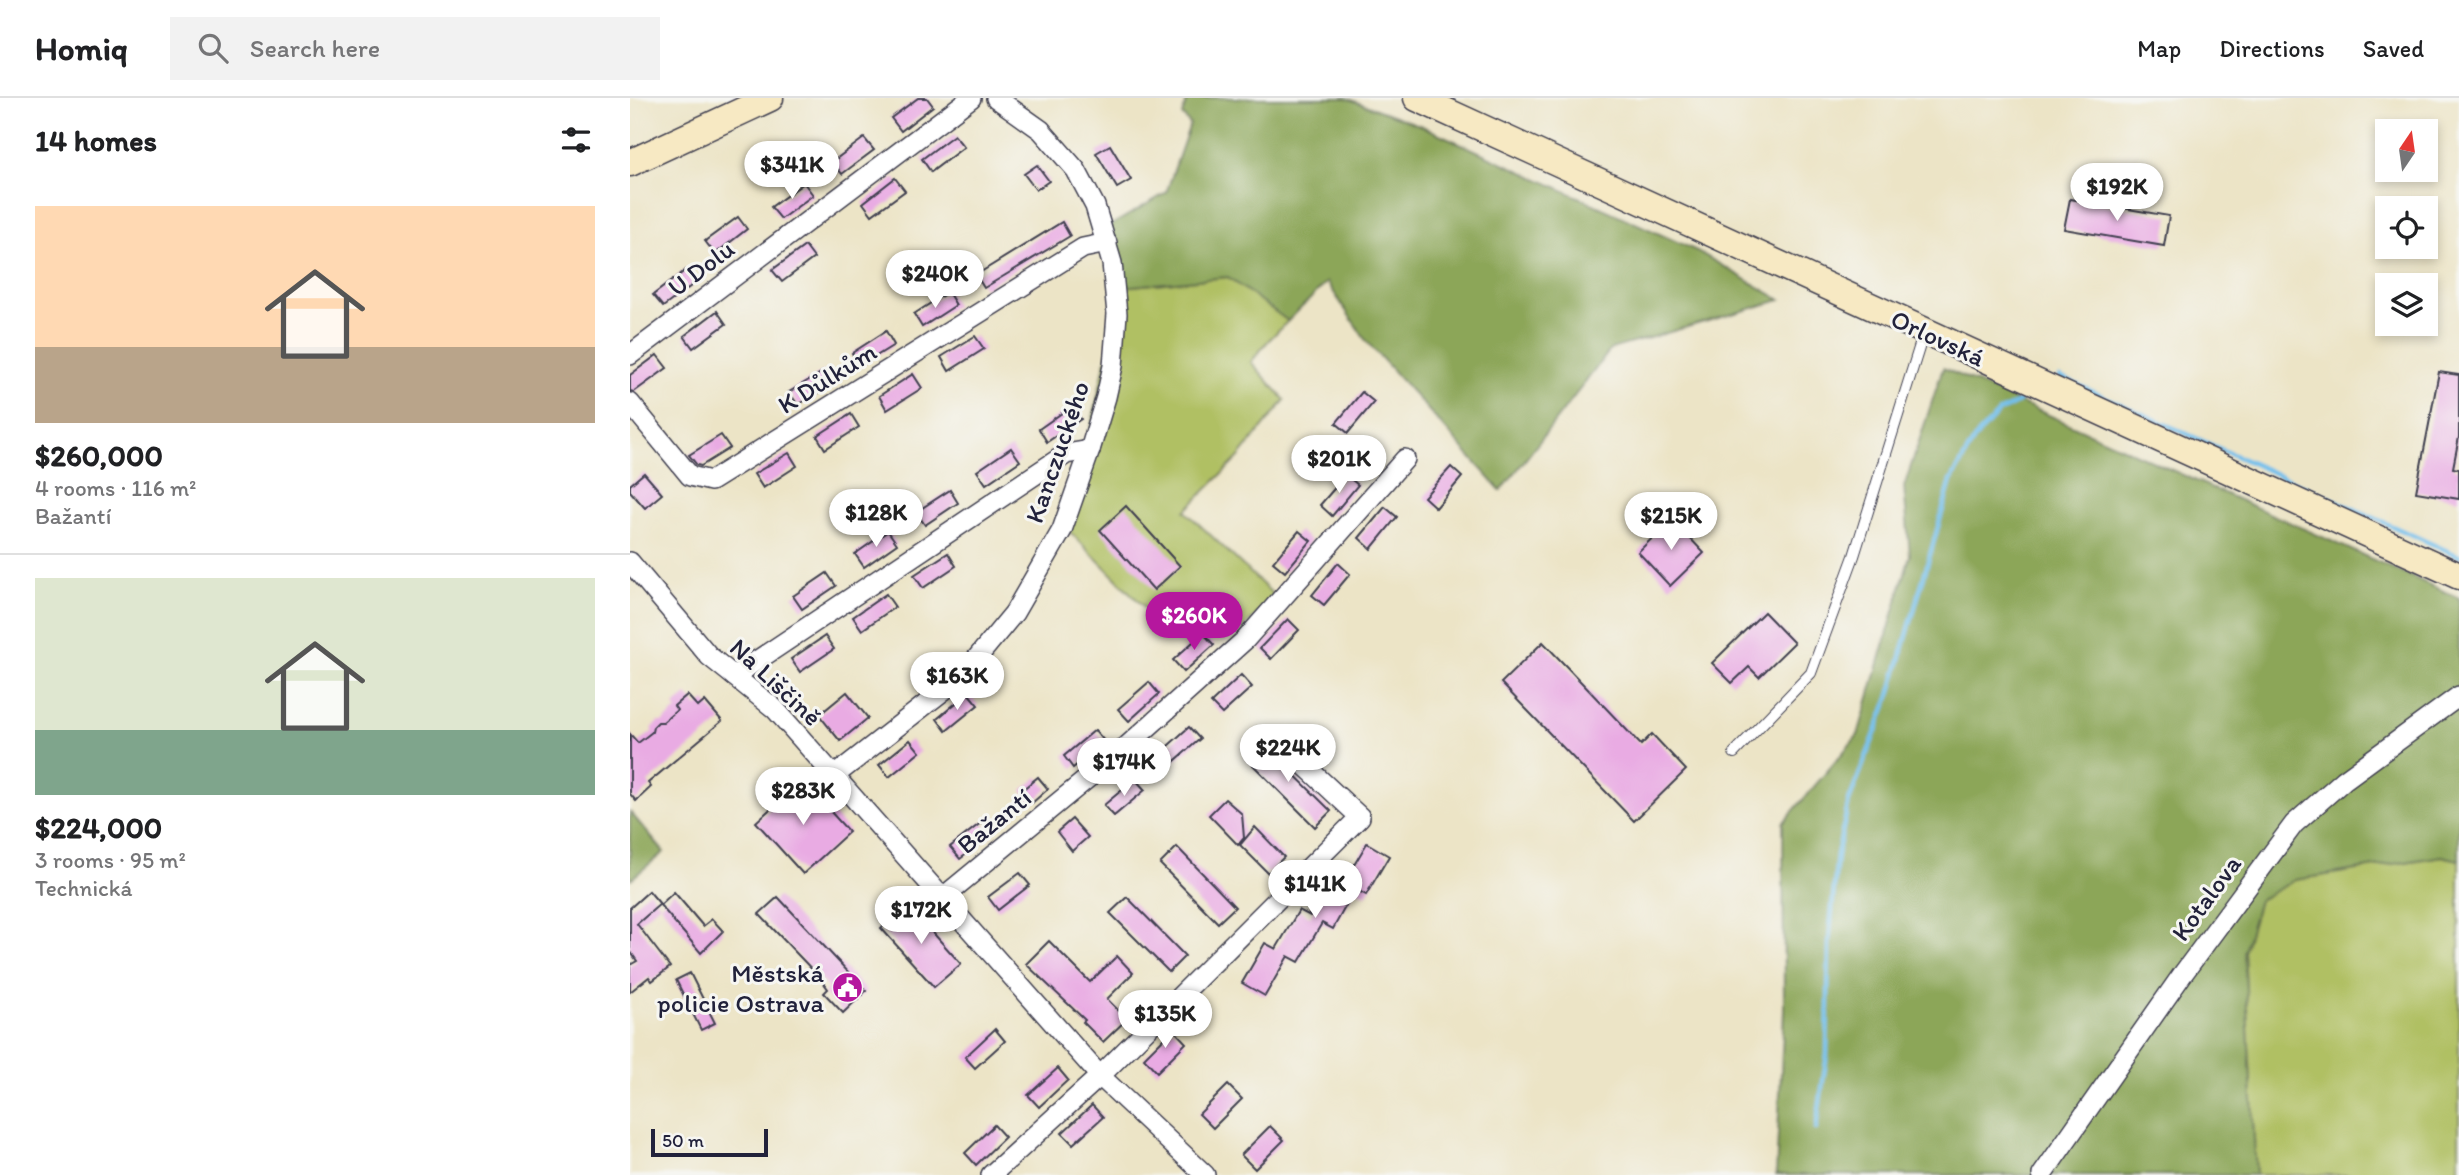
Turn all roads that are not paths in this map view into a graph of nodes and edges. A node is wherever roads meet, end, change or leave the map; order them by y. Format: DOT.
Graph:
graph roads {
  1 [pos="770,98"];
  2 [pos="971,98"];
  3 [pos="996,98"];
  4 [pos="1417,98"];
  5 [pos="630,163"];
  6 [pos="1107,243"];
  7 [pos="1924,332"];
  8 [pos="630,355"];
  9 [pos="630,403"];
  10 [pos="1090,450"];
  11 [pos="1405,459"];
  12 [pos="630,562"];
  13 [pos="2459,576"];
  14 [pos="734,676"];
  15 [pos="2459,696"];
  16 [pos="1287,749"];
  17 [pos="1734,753"];
  18 [pos="834,776"];
  19 [pos="942,898"];
  20 [pos="1100,1076"];
  21 [pos="991,1175"];
  22 [pos="1203,1175"];
  23 [pos="2042,1175"];
  1 -- 5 [label="main road"];
  2 -- 8 [label="street, U Dolu"];
  3 -- 6 [label="street, Kanczuckého"];
  4 -- 7 [label="main road, Orlovská"];
  6 -- 9 [label="street, K Důlkům"];
  6 -- 10 [label="street, Kanczuckého"];
  7 -- 13 [label="main road, Orlovská"];
  7 -- 17 [label="lane"];
  10 -- 14 [label="street"];
  10 -- 18 [label="street, Kanczuckého"];
  11 -- 19 [label="street, Bažantí"];
  12 -- 14 [label="street, Na Liščině"];
  14 -- 18 [label="street, Na Liščině"];
  15 -- 23 [label="street, Kotalova"];
  16 -- 20 [label="street"];
  18 -- 19 [label="street, Na Liščině"];
  19 -- 20 [label="street, Na Liščině"];
  20 -- 21 [label="street"];
  20 -- 22 [label="street, Na Liščině"];
}
